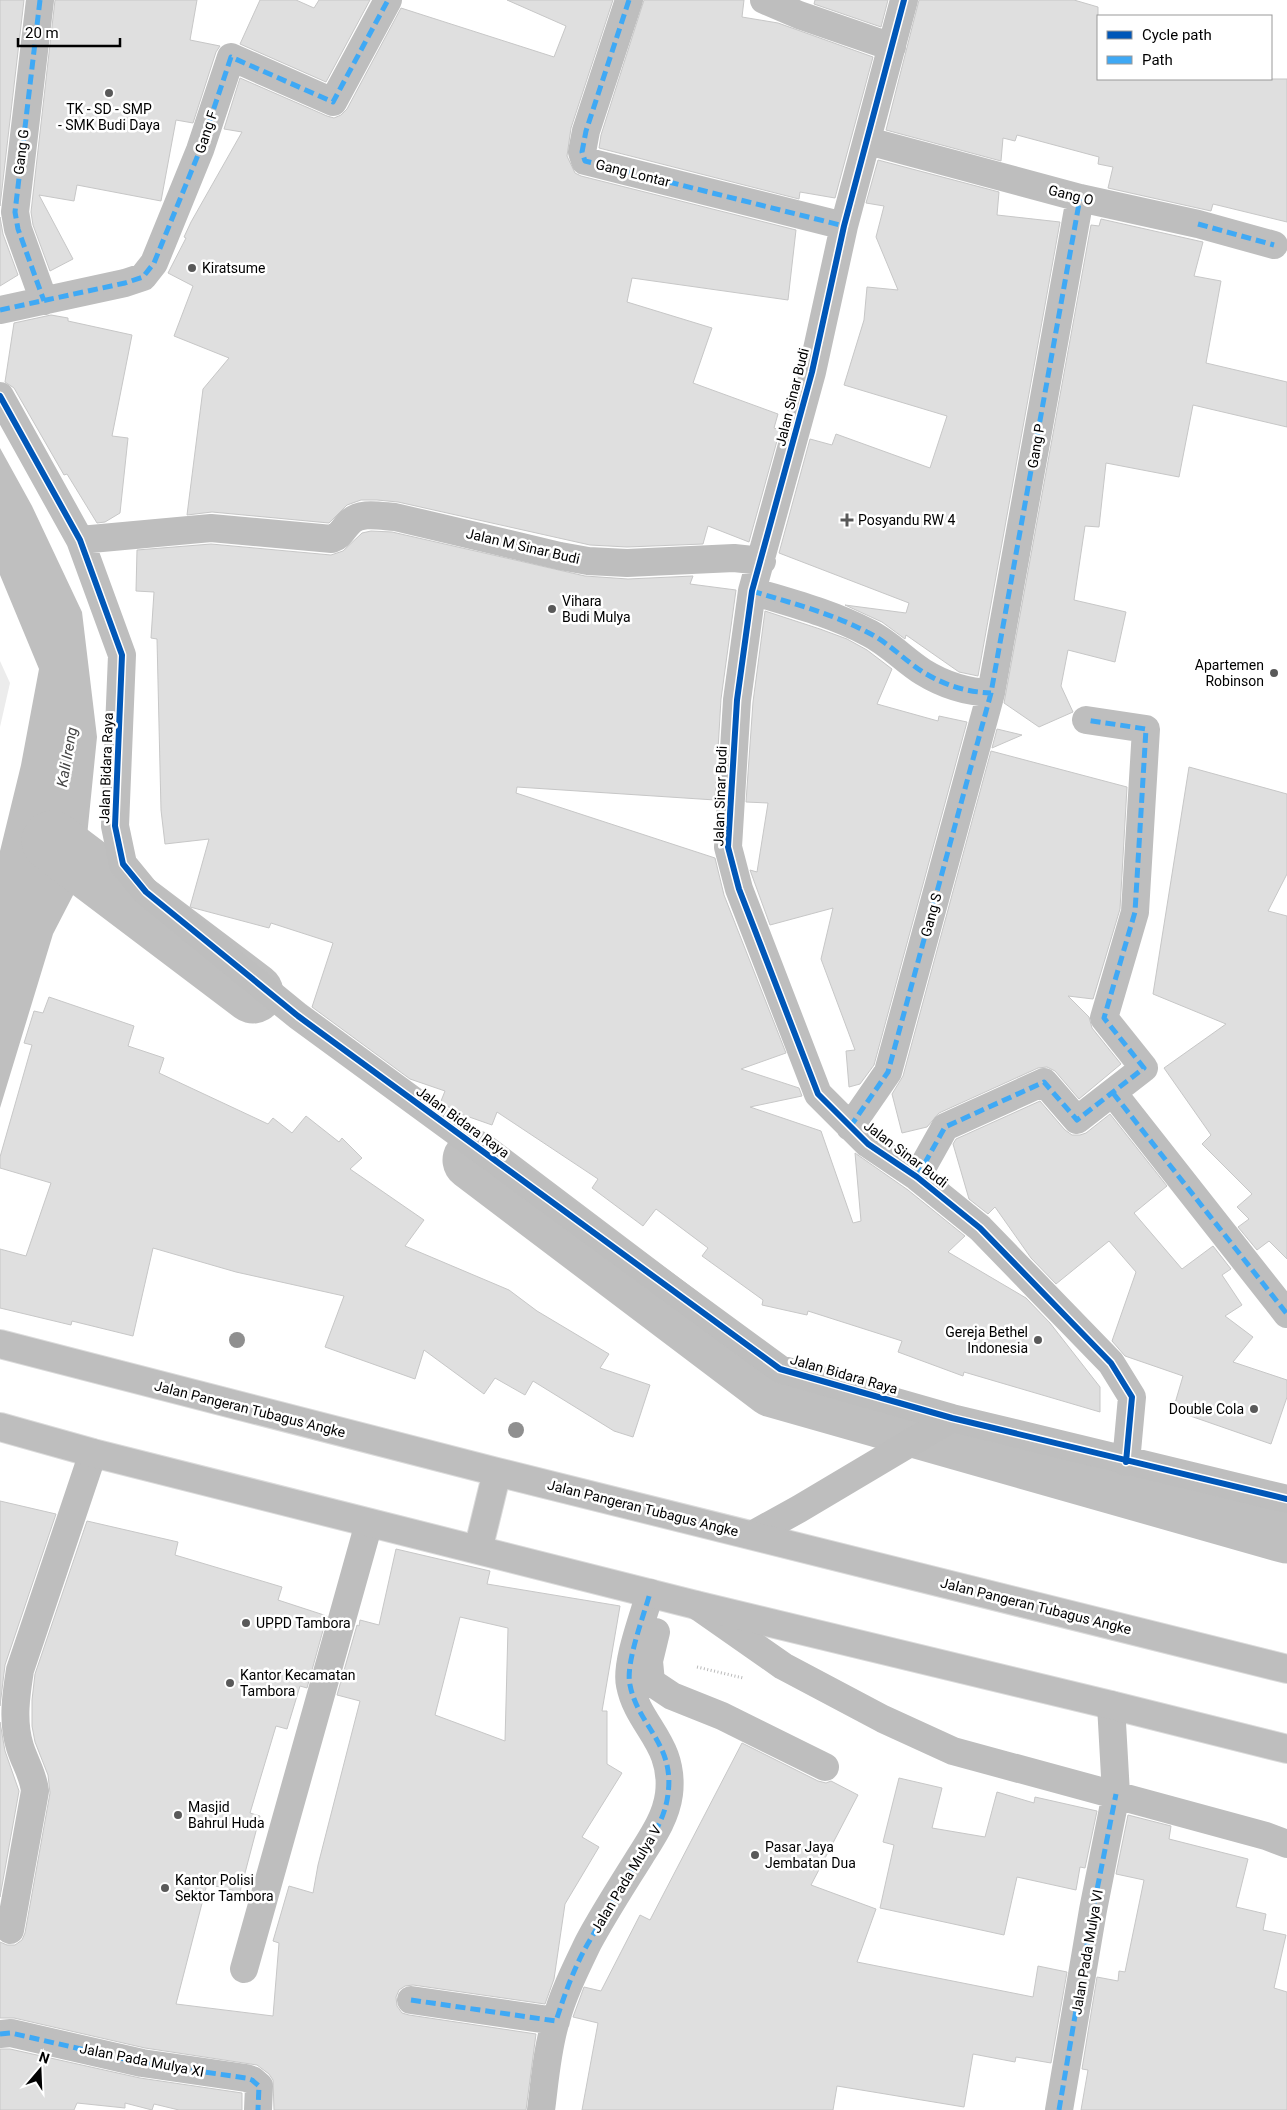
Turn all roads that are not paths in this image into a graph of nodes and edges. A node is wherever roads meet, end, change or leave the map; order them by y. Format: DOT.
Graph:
graph roads {
  1 [pos="40,0"];
  2 [pos="388,0"];
  3 [pos="629,0"];
  4 [pos="764,0"];
  5 [pos="904,0"];
  6 [pos="892,47"];
  7 [pos="868,141"];
  8 [pos="1080,198"];
  9 [pos="844,226"];
  10 [pos="1274,245"];
  11 [pos="44,300"];
  12 [pos="0,310"];
  13 [pos="0,396"];
  14 [pos="80,540"];
  15 [pos="762,561"];
  16 [pos="752,592"];
  17 [pos="991,693"];
  18 [pos="1086,720"];
  19 [pos="1113,1093"];
  20 [pos="850,1127"];
  21 [pos="917,1177"];
  22 [pos="1287,1314"];
  23 [pos="0,1344"];
  24 [pos="943,1423"];
  25 [pos="0,1427"];
  26 [pos="93,1452"];
  27 [pos="1126,1462"];
  28 [pos="498,1472"];
  29 [pos="1287,1499"];
  30 [pos="370,1523"];
  31 [pos="752,1535"];
  32 [pos="478,1550"];
  33 [pos="658,1595"];
  34 [pos="696,1605"];
  35 [pos="1287,1668"];
  36 [pos="1111,1705"];
  37 [pos="1287,1749"];
  38 [pos="825,1768"];
  39 [pos="1116,1794"];
  40 [pos="1287,1844"];
  41 [pos="10,1930"];
  42 [pos="244,1969"];
  43 [pos="411,2000"];
  44 [pos="556,2021"];
  45 [pos="0,2034"];
  46 [pos="258,2110"];
  47 [pos="541,2110"];
  48 [pos="1059,2110"];
  1 -- 11 [label="street, Gang G"];
  2 -- 11 [label="street, Gang F"];
  3 -- 9 [label="street, Gang Lontar"];
  4 -- 6 [label="street"];
  5 -- 6 [label="street, Jalan Sinar Budi"];
  6 -- 7 [label="street, Jalan Sinar Budi"];
  7 -- 8 [label="street, Gang O"];
  7 -- 9 [label="street, Jalan Sinar Budi"];
  8 -- 10 [label="street, Gang O"];
  8 -- 17 [label="street, Gang P"];
  9 -- 15 [label="street, Jalan Sinar Budi"];
  11 -- 12 [label="street, Gang F"];
  13 -- 14 [label="street, Jalan Bidara Raya"];
  14 -- 15 [label="street, Jalan M Sinar Budi"];
  14 -- 24 [label="street, Jalan Bidara Raya"];
  15 -- 16 [label="street, Jalan Sinar Budi"];
  16 -- 17 [label="street"];
  16 -- 20 [label="street, Jalan Sinar Budi"];
  17 -- 20 [label="street, Gang S"];
  18 -- 19 [label="street"];
  19 -- 21 [label="street"];
  19 -- 22 [label="street"];
  20 -- 21 [label="street, Jalan Sinar Budi"];
  21 -- 27 [label="street, Jalan Sinar Budi"];
  23 -- 28 [label="street, Jalan Pangeran Tubagus Angke"];
  24 -- 27 [label="street, Jalan Bidara Raya"];
  24 -- 31 [label="street"];
  25 -- 26 [label="street"];
  26 -- 30 [label="street"];
  26 -- 41 [label="street"];
  27 -- 29 [label="street, Jalan Bidara Raya"];
  28 -- 31 [label="street, Jalan Pangeran Tubagus Angke"];
  28 -- 32 [label="street"];
  30 -- 32 [label="street"];
  30 -- 42 [label="street"];
  31 -- 35 [label="street, Jalan Pangeran Tubagus Angke"];
  32 -- 33 [label="street"];
  33 -- 34 [label="street"];
  33 -- 38 [label="street"];
  33 -- 44 [label="street, Jalan Pada Mulya V"];
  34 -- 36 [label="street"];
  34 -- 39 [label="street"];
  36 -- 37 [label="street"];
  36 -- 39 [label="street, Jalan Pada Mulya VI"];
  39 -- 40 [label="street"];
  39 -- 48 [label="street, Jalan Pada Mulya VI"];
  43 -- 44 [label="street"];
  44 -- 47 [label="street, Jalan Pada Mulya V"];
  45 -- 46 [label="street, Jalan Pada Mulya XI"];
}
